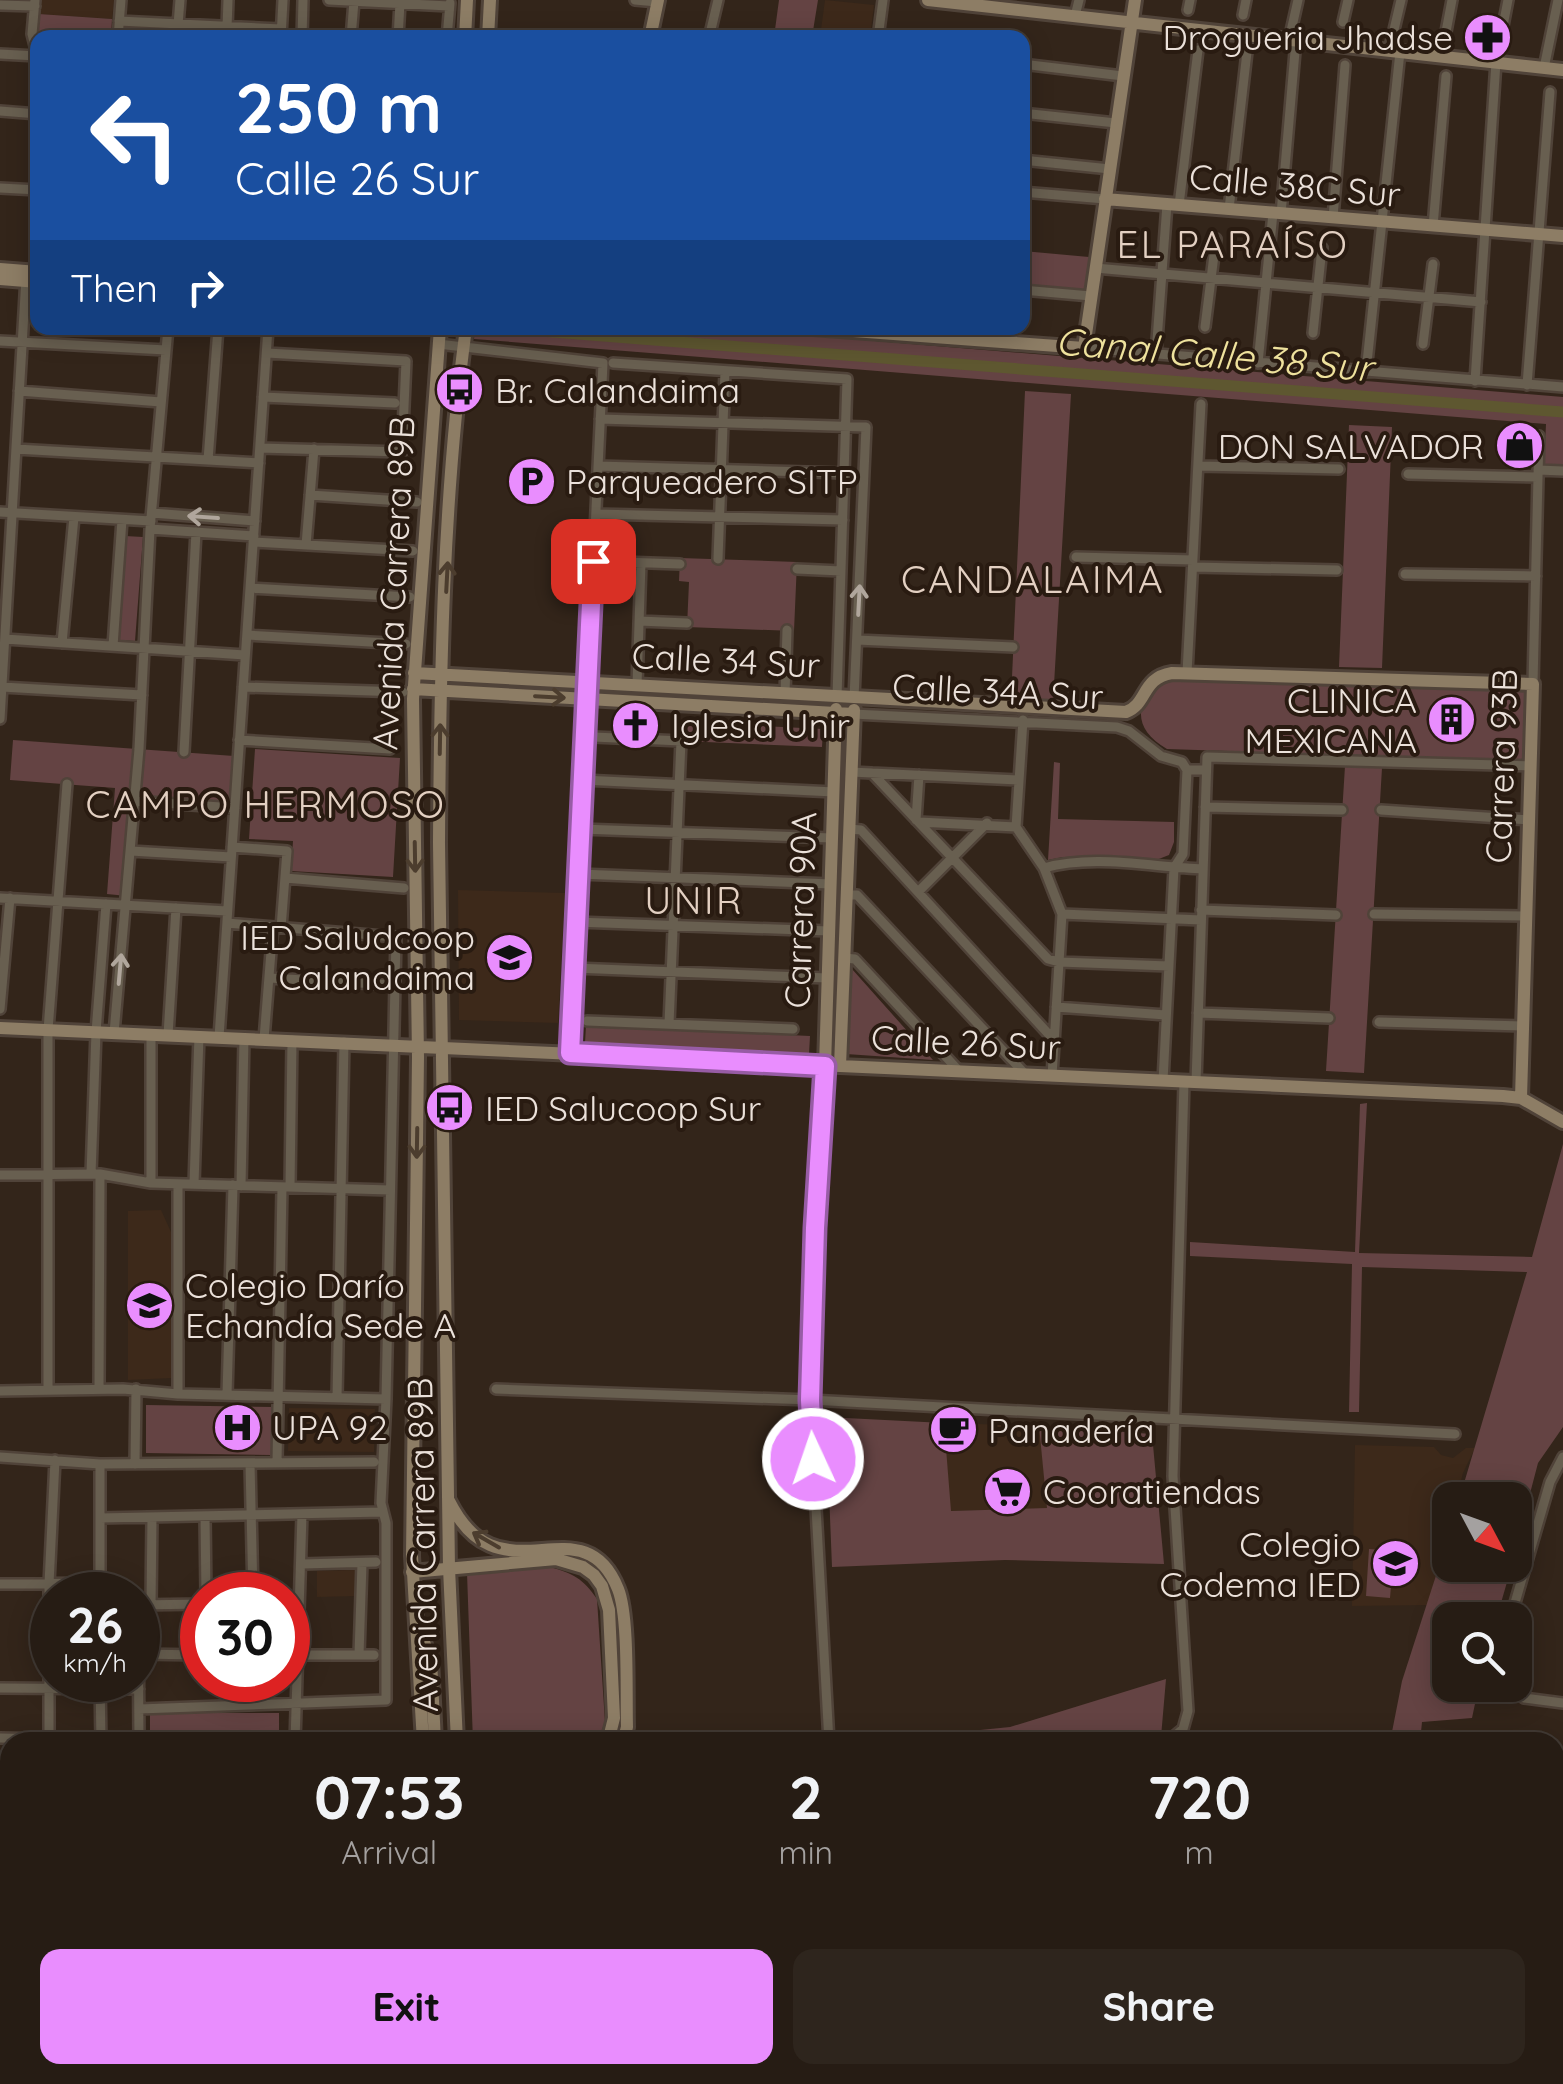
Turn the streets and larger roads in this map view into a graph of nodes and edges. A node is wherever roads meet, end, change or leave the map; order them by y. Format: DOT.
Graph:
graph roads {
  1 [pos="121,0"];
  2 [pos="180,0"];
  3 [pos="228,0"];
  4 [pos="283,0"];
  5 [pos="303,0"];
  6 [pos="329,0"];
  7 [pos="467,0"];
  8 [pos="490,0"];
  9 [pos="635,0"];
  10 [pos="718,0"];
  11 [pos="882,0"];
  12 [pos="930,0"];
  13 [pos="1079,0"];
  14 [pos="1135,0"];
  15 [pos="1246,0"];
  16 [pos="1298,0"];
  17 [pos="1348,0"];
  18 [pos="1401,0"];
  19 [pos="1452,0"];
  20 [pos="1508,0"];
  21 [pos="1558,0"];
  22 [pos="354,1"];
  23 [pos="658,1"];
  24 [pos="35,3"];
  25 [pos="400,3"];
  26 [pos="450,3"];
  27 [pos="976,3"];
  28 [pos="0,5"];
  29 [pos="1028,6"];
  30 [pos="1242,15"];
  31 [pos="1075,16"];
  32 [pos="119,21"];
  33 [pos="1130,22"];
  34 [pos="1343,22"];
  35 [pos="178,25"];
  36 [pos="227,28"];
  37 [pos="32,30"];
  38 [pos="118,30"];
  39 [pos="249,30"];
  40 [pos="281,30"];
  41 [pos="302,30"];
  42 [pos="352,30"];
  43 [pos="398,30"];
  44 [pos="448,30"];
  45 [pos="465,30"];
  46 [pos="488,30"];
  47 [pos="652,30"];
  48 [pos="711,30"];
  49 [pos="879,30"];
  50 [pos="1444,37"];
  51 [pos="1292,40"];
  52 [pos="1198,50"];
  53 [pos="1395,51"];
  54 [pos="1247,52"];
  55 [pos="0,54"];
  56 [pos="30,56"];
  57 [pos="1496,62"];
  58 [pos="1030,65"];
  59 [pos="1345,65"];
  60 [pos="1544,68"];
  61 [pos="1563,70"];
  62 [pos="1123,76"];
  63 [pos="1446,76"];
  64 [pos="1550,92"];
  65 [pos="0,112"];
  66 [pos="30,114"];
  67 [pos="1030,114"];
  68 [pos="1116,123"];
  69 [pos="1030,161"];
  70 [pos="1110,169"];
  71 [pos="0,188"];
  72 [pos="30,190"];
  73 [pos="1030,193"];
  74 [pos="1105,200"];
  75 [pos="1173,205"];
  76 [pos="1229,209"];
  77 [pos="1277,213"];
  78 [pos="1333,218"];
  79 [pos="1382,222"];
  80 [pos="1432,226"];
  81 [pos="1486,230"];
  82 [pos="1538,234"];
  83 [pos="1563,236"];
  84 [pos="1216,239"];
  85 [pos="1322,248"];
  86 [pos="1433,264"];
  87 [pos="1095,268"];
  88 [pos="0,269"];
  89 [pos="1162,274"];
  90 [pos="30,276"];
  91 [pos="30,276"];
  92 [pos="1211,278"];
  93 [pos="0,279"];
  94 [pos="1266,283"];
  95 [pos="1318,287"];
  96 [pos="30,289"];
  97 [pos="1030,291"];
  98 [pos="1374,292"];
  99 [pos="1091,296"];
  100 [pos="1429,297"];
  101 [pos="1482,302"];
  102 [pos="1205,328"];
  103 [pos="1312,333"];
  104 [pos="167,335"];
  105 [pos="217,335"];
  106 [pos="267,335"];
  107 [pos="434,335"];
  108 [pos="439,335"];
  109 [pos="465,335"];
  110 [pos="986,335"];
  111 [pos="0,340"];
  112 [pos="22,342"];
  113 [pos="438,344"];
  114 [pos="1424,344"];
  115 [pos="463,347"];
  116 [pos="1084,348"];
  117 [pos="166,350"];
  118 [pos="266,354"];
  119 [pos="1156,354"];
  120 [pos="608,363"];
  121 [pos="1258,364"];
  122 [pos="726,370"];
  123 [pos="1366,372"];
  124 [pos="1475,381"];
  125 [pos="1527,384"];
  126 [pos="1563,387"];
  127 [pos="20,391"];
  128 [pos="264,397"];
  129 [pos="161,402"];
  130 [pos="395,403"];
  131 [pos="1201,404"];
  132 [pos="600,419"];
  133 [pos="723,422"];
  134 [pos="846,426"];
  135 [pos="1539,436"];
  136 [pos="260,448"];
  137 [pos="16,449"];
  138 [pos="314,449"];
  139 [pos="156,457"];
  140 [pos="208,460"];
  141 [pos="259,463"];
  142 [pos="598,466"];
  143 [pos="1198,466"];
  144 [pos="1339,469"];
  145 [pos="721,470"];
  146 [pos="1563,471"];
  147 [pos="844,474"];
  148 [pos="1408,474"];
  149 [pos="1538,474"];
  150 [pos="310,495"];
  151 [pos="416,502"];
  152 [pos="0,512"];
  153 [pos="12,514"];
  154 [pos="596,514"];
  155 [pos="74,517"];
  156 [pos="719,517"];
  157 [pos="122,520"];
  158 [pos="842,520"];
  159 [pos="151,521"];
  160 [pos="255,521"];
  161 [pos="196,532"];
  162 [pos="254,539"];
  163 [pos="306,545"];
  164 [pos="413,551"];
  165 [pos="1076,556"];
  166 [pos="718,559"];
  167 [pos="593,561"];
  168 [pos="641,563"];
  169 [pos="1193,563"];
  170 [pos="680,564"];
  171 [pos="796,569"];
  172 [pos="4,570"];
  173 [pos="1337,570"];
  174 [pos="841,571"];
  175 [pos="1405,574"];
  176 [pos="1536,576"];
  177 [pos="250,588"];
  178 [pos="410,598"];
  179 [pos="3,619"];
  180 [pos="639,621"];
  181 [pos="687,623"];
  182 [pos="787,630"];
  183 [pos="247,635"];
  184 [pos="5,639"];
  185 [pos="857,640"];
  186 [pos="62,643"];
  187 [pos="406,644"];
  188 [pos="113,646"];
  189 [pos="144,648"];
  190 [pos="1013,648"];
  191 [pos="190,651"];
  192 [pos="246,655"];
  193 [pos="2,663"];
  194 [pos="414,672"];
  195 [pos="443,674"];
  196 [pos="1187,674"];
  197 [pos="588,682"];
  198 [pos="1533,684"];
  199 [pos="637,685"];
  200 [pos="243,687"];
  201 [pos="2,688"];
  202 [pos="408,691"];
  203 [pos="442,691"];
  204 [pos="785,694"];
  205 [pos="142,695"];
  206 [pos="837,696"];
  207 [pos="854,698"];
  208 [pos="587,699"];
  209 [pos="1024,706"];
  210 [pos="836,713"];
  211 [pos="854,714"];
  212 [pos="0,719"];
  213 [pos="1023,722"];
  214 [pos="594,736"];
  215 [pos="240,740"];
  216 [pos="390,749"];
  217 [pos="184,752"];
  218 [pos="1530,766"];
  219 [pos="1187,770"];
  220 [pos="1206,770"];
  221 [pos="851,772"];
  222 [pos="872,773"];
  223 [pos="918,775"];
  224 [pos="583,780"];
  225 [pos="1019,780"];
  226 [pos="67,784"];
  227 [pos="680,785"];
  228 [pos="834,792"];
  229 [pos="134,802"];
  230 [pos="1205,806"];
  231 [pos="235,808"];
  232 [pos="1342,810"];
  233 [pos="1381,810"];
  234 [pos="1529,820"];
  235 [pos="917,821"];
  236 [pos="987,824"];
  237 [pos="1016,827"];
  238 [pos="581,829"];
  239 [pos="849,829"];
  240 [pos="678,832"];
  241 [pos="832,838"];
  242 [pos="131,851"];
  243 [pos="232,852"];
  244 [pos="951,858"];
  245 [pos="1044,868"];
  246 [pos="1174,868"];
  247 [pos="1203,869"];
  248 [pos="578,874"];
  249 [pos="285,878"];
  250 [pos="676,878"];
  251 [pos="831,884"];
  252 [pos="404,888"];
  253 [pos="918,892"];
  254 [pos="847,895"];
  255 [pos="5,898"];
  256 [pos="58,902"];
  257 [pos="106,904"];
  258 [pos="126,905"];
  259 [pos="176,908"];
  260 [pos="227,911"];
  261 [pos="1062,914"];
  262 [pos="1374,914"];
  263 [pos="1201,915"];
  264 [pos="1336,915"];
  265 [pos="1526,916"];
  266 [pos="1171,919"];
  267 [pos="576,922"];
  268 [pos="226,923"];
  269 [pos="674,926"];
  270 [pos="276,927"];
  271 [pos="830,931"];
  272 [pos="844,958"];
  273 [pos="1058,962"];
  274 [pos="1168,966"];
  275 [pos="574,968"];
  276 [pos="672,972"];
  277 [pos="269,978"];
  278 [pos="828,978"];
  279 [pos="395,985"];
  280 [pos="1056,1007"];
  281 [pos="0,1009"];
  282 [pos="1198,1014"];
  283 [pos="1166,1015"];
  284 [pos="1329,1018"];
  285 [pos="587,1020"];
  286 [pos="1379,1022"];
  287 [pos="669,1024"];
  288 [pos="1523,1026"];
  289 [pos="0,1028"];
  290 [pos="793,1029"];
  291 [pos="48,1030"];
  292 [pos="96,1032"];
  293 [pos="114,1032"];
  294 [pos="150,1034"];
  295 [pos="168,1035"];
  296 [pos="199,1036"];
  297 [pos="218,1037"];
  298 [pos="244,1038"];
  299 [pos="264,1039"];
  300 [pos="292,1040"];
  301 [pos="1054,1040"];
  302 [pos="344,1042"];
  303 [pos="394,1044"];
  304 [pos="418,1045"];
  305 [pos="444,1046"];
  306 [pos="570,1053"];
  307 [pos="825,1066"];
  308 [pos="840,1066"];
  309 [pos="960,1072"];
  310 [pos="1026,1075"];
  311 [pos="1052,1076"];
  312 [pos="1163,1081"];
  313 [pos="1190,1082"];
  314 [pos="1521,1098"];
  315 [pos="1563,1122"];
  316 [pos="96,1174"];
  317 [pos="0,1175"];
  318 [pos="46,1175"];
  319 [pos="150,1183"];
  320 [pos="178,1184"];
  321 [pos="194,1184"];
  322 [pos="237,1186"];
  323 [pos="286,1187"];
  324 [pos="341,1188"];
  325 [pos="390,1190"];
  326 [pos="496,1388"];
  327 [pos="136,1389"];
  328 [pos="48,1390"];
  329 [pos="99,1390"];
  330 [pos="0,1391"];
  331 [pos="178,1394"];
  332 [pos="227,1395"];
  333 [pos="278,1396"];
  334 [pos="337,1398"];
  335 [pos="386,1399"];
  336 [pos="810,1400"];
  337 [pos="1174,1420"];
  338 [pos="1455,1434"];
  339 [pos="0,1457"];
  340 [pos="55,1460"];
  341 [pos="1562,1460"];
  342 [pos="277,1462"];
  343 [pos="374,1462"];
  344 [pos="250,1463"];
  345 [pos="100,1464"];
  346 [pos="135,1464"];
  347 [pos="448,1500"];
  348 [pos="383,1512"];
  349 [pos="302,1514"];
  350 [pos="251,1515"];
  351 [pos="205,1516"];
  352 [pos="152,1517"];
  353 [pos="100,1518"];
  354 [pos="376,1562"];
  355 [pos="362,1563"];
  356 [pos="302,1564"];
  357 [pos="448,1568"];
  358 [pos="50,1572"];
  359 [pos="100,1572"];
  360 [pos="151,1572"];
  361 [pos="206,1572"];
  362 [pos="252,1572"];
  363 [pos="302,1572"];
  364 [pos="412,1572"];
  365 [pos="0,1584"];
  366 [pos="30,1584"];
  367 [pos="1515,1602"];
  368 [pos="415,1621"];
  369 [pos="310,1655"];
  370 [pos="359,1655"];
  371 [pos="374,1655"];
  372 [pos="0,1688"];
  373 [pos="30,1688"];
  374 [pos="1532,1699"];
  375 [pos="49,1702"];
  376 [pos="100,1702"];
  377 [pos="138,1702"];
  378 [pos="295,1703"];
  379 [pos="1563,1703"];
  380 [pos="138,1709"];
  381 [pos="626,1727"];
  382 [pos="49,1732"];
  383 [pos="101,1732"];
  384 [pos="139,1732"];
  385 [pos="295,1732"];
  386 [pos="421,1732"];
  387 [pos="435,1732"];
  388 [pos="456,1732"];
  389 [pos="610,1732"];
  390 [pos="625,1732"];
  391 [pos="629,1732"];
  392 [pos="828,1732"];
  393 [pos="1179,1732"];
  1 -- 32 [label="street"];
  2 -- 35 [label="street"];
  3 -- 36 [label="street"];
  4 -- 40 [label="street"];
  5 -- 41 [label="street"];
  6 -- 22 [label="street"];
  7 -- 45 [label="street"];
  8 -- 46 [label="street"];
  9 -- 23 [label="street"];
  10 -- 48 [label="street"];
  11 -- 49 [label="street"];
  12 -- 27 [label="street"];
  13 -- 31 [label="street"];
  14 -- 33 [label="street"];
  15 -- 30 [label="street"];
  16 -- 51 [label="street"];
  17 -- 34 [label="street"];
  18 -- 53 [label="street"];
  19 -- 50 [label="street"];
  20 -- 57 [label="street"];
  21 -- 60 [label="street"];
  22 -- 25 [label="street"];
  22 -- 42 [label="street"];
  23 -- 47 [label="street"];
  24 -- 28 [label="street"];
  24 -- 37 [label="street"];
  25 -- 26 [label="street"];
  25 -- 43 [label="street"];
  26 -- 44 [label="street"];
  27 -- 29 [label="street"];
  29 -- 31 [label="street"];
  31 -- 33 [label="street"];
  32 -- 35 [label="street"];
  32 -- 38 [label="street"];
  33 -- 51 [label="street"];
  33 -- 62 [label="street"];
  35 -- 36 [label="street"];
  36 -- 39 [label="street"];
  51 -- 53 [label="street"];
  51 -- 77 [label="street"];
  52 -- 75 [label="street"];
  53 -- 57 [label="street"];
  53 -- 79 [label="street"];
  54 -- 76 [label="street"];
  55 -- 56 [label="street"];
  57 -- 60 [label="street"];
  57 -- 81 [label="street"];
  58 -- 62 [label="street"];
  59 -- 78 [label="street"];
  60 -- 61 [label="street"];
  62 -- 68 [label="street"];
  63 -- 80 [label="street"];
  64 -- 82 [label="street"];
  65 -- 66 [label="street"];
  67 -- 68 [label="street"];
  68 -- 70 [label="street"];
  69 -- 70 [label="street"];
  70 -- 74 [label="street"];
  71 -- 72 [label="street"];
  73 -- 74 [label="street, Calle 38C Sur"];
  74 -- 75 [label="street, Calle 38C Sur"];
  74 -- 87 [label="street"];
  75 -- 76 [label="street, Calle 38C Sur"];
  75 -- 89 [label="street"];
  76 -- 77 [label="street, Calle 38C Sur"];
  77 -- 78 [label="street, Calle 38C Sur"];
  77 -- 94 [label="street"];
  78 -- 79 [label="street, Calle 38C Sur"];
  79 -- 80 [label="street, Calle 38C Sur"];
  79 -- 98 [label="street"];
  80 -- 81 [label="street, Calle 38C Sur"];
  81 -- 82 [label="street, Calle 38C Sur"];
  81 -- 101 [label="street"];
  82 -- 83 [label="street, Calle 38C Sur"];
  82 -- 125 [label="street"];
  84 -- 92 [label="street"];
  85 -- 95 [label="street"];
  86 -- 100 [label="street"];
  87 -- 89 [label="street"];
  87 -- 99 [label="street"];
  88 -- 90 [label="street"];
  89 -- 92 [label="street"];
  89 -- 119 [label="street"];
  91 -- 93 [label="street"];
  92 -- 94 [label="street"];
  92 -- 102 [label="street"];
  94 -- 95 [label="street"];
  94 -- 121 [label="street"];
  95 -- 98 [label="street"];
  95 -- 103 [label="street"];
  96 -- 112 [label="street"];
  97 -- 99 [label="street"];
  98 -- 100 [label="street"];
  98 -- 123 [label="street"];
  99 -- 116 [label="street"];
  100 -- 101 [label="street"];
  100 -- 114 [label="street"];
  101 -- 124 [label="street"];
  104 -- 117 [label="street"];
  105 -- 140 [label="street"];
  106 -- 118 [label="street"];
  107 -- 113 [label="street"];
  108 -- 113 [label="street, Avenida Carrera 89B"];
  109 -- 115 [label="street, Avenida Carrera 89B"];
  110 -- 116 [label="street"];
  111 -- 112 [label="street"];
  112 -- 117 [label="street"];
  112 -- 127 [label="street"];
  113 -- 115 [label="street"];
  113 -- 194 [label="street, Avenida Carrera 89B"];
  115 -- 120 [label="street"];
  195 -- 115 [label="street, Avenida Carrera 89B, one-way"];
  116 -- 119 [label="street"];
  117 -- 129 [label="street"];
  118 -- 128 [label="street"];
  118 -- 138 [label="street"];
  119 -- 121 [label="street"];
  120 -- 122 [label="street"];
  120 -- 132 [label="street"];
  121 -- 123 [label="street"];
  122 -- 133 [label="street"];
  122 -- 134 [label="street, Carrera 90A"];
  123 -- 124 [label="street"];
  124 -- 125 [label="street"];
  125 -- 126 [label="street"];
  127 -- 129 [label="street"];
  127 -- 137 [label="street"];
  128 -- 130 [label="street"];
  128 -- 136 [label="street"];
  129 -- 139 [label="street"];
  131 -- 143 [label="street"];
  132 -- 133 [label="street"];
  132 -- 142 [label="street"];
  133 -- 134 [label="street"];
  133 -- 145 [label="street"];
  134 -- 147 [label="street, Carrera 90A"];
  185 -- 134 [label="street, Carrera 90A, one-way"];
  135 -- 149 [label="street, Carrera 93B"];
  136 -- 138 [label="street"];
  136 -- 141 [label="street"];
  137 -- 139 [label="street"];
  137 -- 153 [label="street"];
  138 -- 150 [label="street"];
  139 -- 140 [label="street"];
  139 -- 159 [label="street"];
  140 -- 141 [label="street"];
  141 -- 160 [label="street"];
  142 -- 145 [label="street"];
  142 -- 154 [label="street"];
  143 -- 144 [label="street"];
  143 -- 169 [label="street"];
  145 -- 147 [label="street"];
  145 -- 156 [label="street"];
  146 -- 149 [label="street"];
  147 -- 158 [label="street, Carrera 90A"];
  148 -- 149 [label="street"];
  149 -- 176 [label="street, Carrera 93B"];
  150 -- 151 [label="street"];
  150 -- 163 [label="street"];
  152 -- 153 [label="street"];
  153 -- 155 [label="street"];
  153 -- 172 [label="street"];
  154 -- 156 [label="street"];
  154 -- 167 [label="street"];
  155 -- 157 [label="street"];
  155 -- 186 [label="street"];
  156 -- 158 [label="street"];
  156 -- 166 [label="street"];
  157 -- 159 [label="street"];
  157 -- 188 [label="street"];
  158 -- 174 [label="street, Carrera 90A"];
  160 -- 159 [label="street, one-way"];
  159 -- 161 [label="street"];
  159 -- 189 [label="street"];
  160 -- 162 [label="street"];
  161 -- 162 [label="street"];
  161 -- 191 [label="street"];
  162 -- 163 [label="street"];
  162 -- 177 [label="street"];
  163 -- 164 [label="street"];
  165 -- 169 [label="street"];
  167 -- 168 [label="street"];
  167 -- 197 [label="street"];
  168 -- 170 [label="street"];
  168 -- 180 [label="street"];
  169 -- 173 [label="street"];
  169 -- 196 [label="street"];
  171 -- 174 [label="street"];
  172 -- 179 [label="street"];
  174 -- 206 [label="street, Carrera 90A"];
  175 -- 176 [label="street"];
  176 -- 198 [label="street, Carrera 93B"];
  177 -- 178 [label="street"];
  177 -- 183 [label="street"];
  179 -- 184 [label="street"];
  180 -- 181 [label="street"];
  180 -- 199 [label="street"];
  182 -- 204 [label="street"];
  183 -- 187 [label="street"];
  183 -- 192 [label="street"];
  184 -- 186 [label="street"];
  184 -- 193 [label="street"];
  185 -- 190 [label="street"];
  185 -- 207 [label="street, Carrera 90A"];
  186 -- 188 [label="street"];
  188 -- 189 [label="street"];
  189 -- 191 [label="street"];
  189 -- 205 [label="street"];
  191 -- 192 [label="street"];
  191 -- 217 [label="street"];
  192 -- 200 [label="street"];
  193 -- 201 [label="street"];
  194 -- 195 [label="street, Calle 34 Sur"];
  194 -- 202 [label="street, Avenida Carrera 89B"];
  195 -- 197 [label="street, Calle 34 Sur"];
  195 -- 203 [label="street, Avenida Carrera 89B"];
  196 -- 198 [label="street, Calle 34A Sur"];
  196 -- 209 [label="street, Calle 34A Sur"];
  197 -- 199 [label="street, Calle 34 Sur"];
  197 -- 208 [label="street"];
  198 -- 218 [label="street, Carrera 93B"];
  199 -- 204 [label="street, Calle 34 Sur"];
  200 -- 202 [label="street"];
  200 -- 215 [label="street"];
  201 -- 205 [label="street"];
  201 -- 212 [label="street"];
  202 -- 203 [label="street, Calle 34A Sur"];
  202 -- 304 [label="street, Avenida Carrera 89B, one-way"];
  203 -- 208 [label="street, Calle 34A Sur, one-way"];
  305 -- 203 [label="street, Avenida Carrera 89B, one-way"];
  204 -- 206 [label="street, Calle 34 Sur"];
  205 -- 229 [label="street"];
  206 -- 207 [label="street, Calle 34 Sur"];
  206 -- 210 [label="street, Carrera 90A"];
  207 -- 209 [label="street, Calle 34A Sur"];
  207 -- 211 [label="street, Carrera 90A"];
  208 -- 210 [label="street, Calle 34A Sur"];
  208 -- 224 [label="street"];
  209 -- 213 [label="street"];
  210 -- 211 [label="street, Calle 34A Sur"];
  210 -- 228 [label="street, Carrera 90A"];
  211 -- 213 [label="street, Calle 34A Sur"];
  211 -- 221 [label="street, Carrera 90A"];
  213 -- 219 [label="street, Calle 34A Sur"];
  213 -- 225 [label="street"];
  214 -- 227 [label="street"];
  215 -- 216 [label="street"];
  215 -- 231 [label="street"];
  218 -- 220 [label="street"];
  218 -- 234 [label="street, Carrera 93B"];
  219 -- 220 [label="street"];
  219 -- 246 [label="street"];
  220 -- 230 [label="street"];
  221 -- 222 [label="street"];
  221 -- 239 [label="street, Carrera 90A"];
  222 -- 223 [label="street"];
  222 -- 235 [label="street"];
  223 -- 225 [label="street"];
  223 -- 235 [label="street"];
  224 -- 227 [label="street"];
  224 -- 238 [label="street"];
  225 -- 237 [label="street"];
  226 -- 256 [label="street"];
  227 -- 228 [label="street"];
  227 -- 240 [label="street"];
  228 -- 241 [label="street, Carrera 90A"];
  229 -- 231 [label="street"];
  229 -- 242 [label="street"];
  230 -- 232 [label="street"];
  230 -- 247 [label="street"];
  231 -- 243 [label="street"];
  233 -- 234 [label="street"];
  234 -- 265 [label="street, Carrera 93B"];
  235 -- 236 [label="street"];
  235 -- 244 [label="street"];
  236 -- 237 [label="street"];
  236 -- 244 [label="street"];
  237 -- 245 [label="street"];
  238 -- 240 [label="street"];
  238 -- 248 [label="street"];
  239 -- 253 [label="street"];
  239 -- 254 [label="street, Carrera 90A"];
  240 -- 241 [label="street"];
  240 -- 250 [label="street"];
  241 -- 251 [label="street, Carrera 90A"];
  242 -- 243 [label="street"];
  242 -- 258 [label="street"];
  243 -- 249 [label="street"];
  243 -- 260 [label="street"];
  244 -- 253 [label="street"];
  244 -- 273 [label="street"];
  245 -- 246 [label="street"];
  245 -- 261 [label="street"];
  246 -- 247 [label="street"];
  246 -- 266 [label="street"];
  247 -- 263 [label="street"];
  248 -- 250 [label="street"];
  248 -- 267 [label="street"];
  249 -- 252 [label="street"];
  249 -- 270 [label="street"];
  250 -- 251 [label="street"];
  250 -- 269 [label="street"];
  251 -- 271 [label="street, Carrera 90A"];
  253 -- 301 [label="street"];
  254 -- 272 [label="street, Carrera 90A"];
  254 -- 310 [label="street"];
  255 -- 256 [label="street"];
  255 -- 281 [label="street"];
  256 -- 257 [label="street"];
  256 -- 291 [label="street"];
  257 -- 258 [label="street"];
  257 -- 292 [label="street"];
  258 -- 259 [label="street"];
  293 -- 258 [label="street, one-way"];
  259 -- 260 [label="street"];
  259 -- 295 [label="street"];
  260 -- 268 [label="street"];
  261 -- 266 [label="street"];
  261 -- 273 [label="street"];
  262 -- 265 [label="street"];
  263 -- 264 [label="street"];
  263 -- 266 [label="street"];
  263 -- 282 [label="street"];
  265 -- 288 [label="street, Carrera 93B"];
  266 -- 274 [label="street"];
  267 -- 269 [label="street"];
  267 -- 275 [label="street"];
  268 -- 270 [label="street"];
  268 -- 297 [label="street"];
  269 -- 271 [label="street"];
  269 -- 276 [label="street"];
  270 -- 277 [label="street"];
  270 -- 279 [label="street"];
  271 -- 278 [label="street, Carrera 90A"];
  272 -- 308 [label="street, Carrera 90A"];
  272 -- 309 [label="street"];
  273 -- 274 [label="street"];
  273 -- 280 [label="street"];
  274 -- 283 [label="street"];
  275 -- 276 [label="street"];
  275 -- 306 [label="street"];
  276 -- 278 [label="street"];
  276 -- 287 [label="street"];
  277 -- 279 [label="street"];
  277 -- 299 [label="street"];
  278 -- 307 [label="street, Carrera 90A"];
  279 -- 303 [label="street"];
  280 -- 283 [label="street"];
  280 -- 301 [label="street"];
  282 -- 284 [label="street"];
  282 -- 313 [label="street"];
  283 -- 312 [label="street"];
  285 -- 287 [label="street"];
  286 -- 288 [label="street"];
  287 -- 290 [label="street"];
  288 -- 314 [label="street, Carrera 93B"];
  289 -- 291 [label="street, Calle 26 Sur"];
  291 -- 292 [label="street, Calle 26 Sur"];
  291 -- 318 [label="street"];
  292 -- 293 [label="street, Calle 26 Sur"];
  292 -- 316 [label="street"];
  293 -- 294 [label="street, Calle 26 Sur"];
  294 -- 295 [label="street, Calle 26 Sur"];
  294 -- 319 [label="street"];
  295 -- 296 [label="street, Calle 26 Sur"];
  296 -- 297 [label="street, Calle 26 Sur"];
  296 -- 321 [label="street"];
  297 -- 298 [label="street, Calle 26 Sur"];
  298 -- 299 [label="street, Calle 26 Sur"];
  298 -- 322 [label="street"];
  299 -- 300 [label="street, Calle 26 Sur"];
  300 -- 302 [label="street, Calle 26 Sur"];
  300 -- 323 [label="street"];
  301 -- 311 [label="street"];
  302 -- 303 [label="street, Calle 26 Sur"];
  302 -- 324 [label="street"];
  303 -- 304 [label="street, Calle 26 Sur"];
  303 -- 325 [label="street"];
  304 -- 305 [label="street, Calle 26 Sur"];
  304 -- 364 [label="street, Avenida Carrera 89B, one-way"];
  305 -- 306 [label="street, Calle 26 Sur"];
  305 -- 347 [label="street, Avenida Carrera 89B"];
  306 -- 307 [label="street, Calle 26 Sur"];
  307 -- 308 [label="street, Calle 26 Sur"];
  307 -- 336 [label="street, Carrera 90A"];
  308 -- 309 [label="street, Calle 26 Sur"];
  309 -- 310 [label="street, Calle 26 Sur"];
  310 -- 311 [label="street, Calle 26 Sur"];
  311 -- 312 [label="street, Calle 26 Sur"];
  312 -- 313 [label="street, Calle 26 Sur"];
  313 -- 314 [label="street, Calle 26 Sur"];
  313 -- 337 [label="street"];
  314 -- 315 [label="street, Calle 26 Sur"];
  316 -- 318 [label="street"];
  316 -- 319 [label="street"];
  316 -- 329 [label="street"];
  317 -- 318 [label="street"];
  318 -- 328 [label="street"];
  319 -- 320 [label="street"];
  320 -- 321 [label="street"];
  320 -- 331 [label="street"];
  321 -- 322 [label="street"];
  322 -- 323 [label="street"];
  322 -- 332 [label="street"];
  323 -- 324 [label="street"];
  323 -- 333 [label="street"];
  324 -- 325 [label="street"];
  324 -- 334 [label="street"];
  325 -- 335 [label="street"];
  326 -- 336 [label="street"];
  327 -- 329 [label="street"];
  327 -- 331 [label="street"];
  327 -- 346 [label="street"];
  328 -- 329 [label="street"];
  328 -- 330 [label="street"];
  331 -- 332 [label="street"];
  332 -- 333 [label="street"];
  333 -- 334 [label="street"];
  333 -- 342 [label="street"];
  334 -- 335 [label="street"];
  335 -- 348 [label="street"];
  336 -- 337 [label="street"];
  336 -- 392 [label="street, Carrera 90A"];
  337 -- 338 [label="street"];
  337 -- 393 [label="street"];
  339 -- 340 [label="street"];
  340 -- 345 [label="street"];
  340 -- 358 [label="street"];
  341 -- 367 [label="street"];
  342 -- 343 [label="street"];
  342 -- 344 [label="street"];
  344 -- 346 [label="street"];
  344 -- 350 [label="street"];
  345 -- 346 [label="street"];
  345 -- 353 [label="street"];
  347 -- 357 [label="street, Avenida Carrera 89B"];
  381 -- 347 [label="street, one-way"];
  348 -- 349 [label="street"];
  348 -- 378 [label="street"];
  349 -- 350 [label="street"];
  349 -- 356 [label="street"];
  350 -- 351 [label="street"];
  350 -- 362 [label="street"];
  351 -- 352 [label="street"];
  351 -- 361 [label="street"];
  352 -- 353 [label="street"];
  352 -- 360 [label="street"];
  353 -- 359 [label="street"];
  354 -- 355 [label="street"];
  355 -- 356 [label="street"];
  355 -- 370 [label="street"];
  356 -- 363 [label="street"];
  357 -- 364 [label="street"];
  357 -- 388 [label="street, Avenida Carrera 89B"];
  357 -- 389 [label="street"];
  364 -- 368 [label="street, Avenida Carrera 89B"];
  365 -- 366 [label="street"];
  368 -- 386 [label="street, Avenida Carrera 89B"];
  368 -- 387 [label="street"];
  369 -- 370 [label="street"];
  370 -- 371 [label="street"];
  372 -- 373 [label="street"];
  374 -- 379 [label="street"];
  375 -- 382 [label="street"];
  376 -- 383 [label="street"];
  377 -- 380 [label="street"];
  378 -- 380 [label="street"];
  378 -- 385 [label="street"];
  380 -- 384 [label="street"];
  381 -- 390 [label="street"];
  381 -- 391 [label="street"];
}
